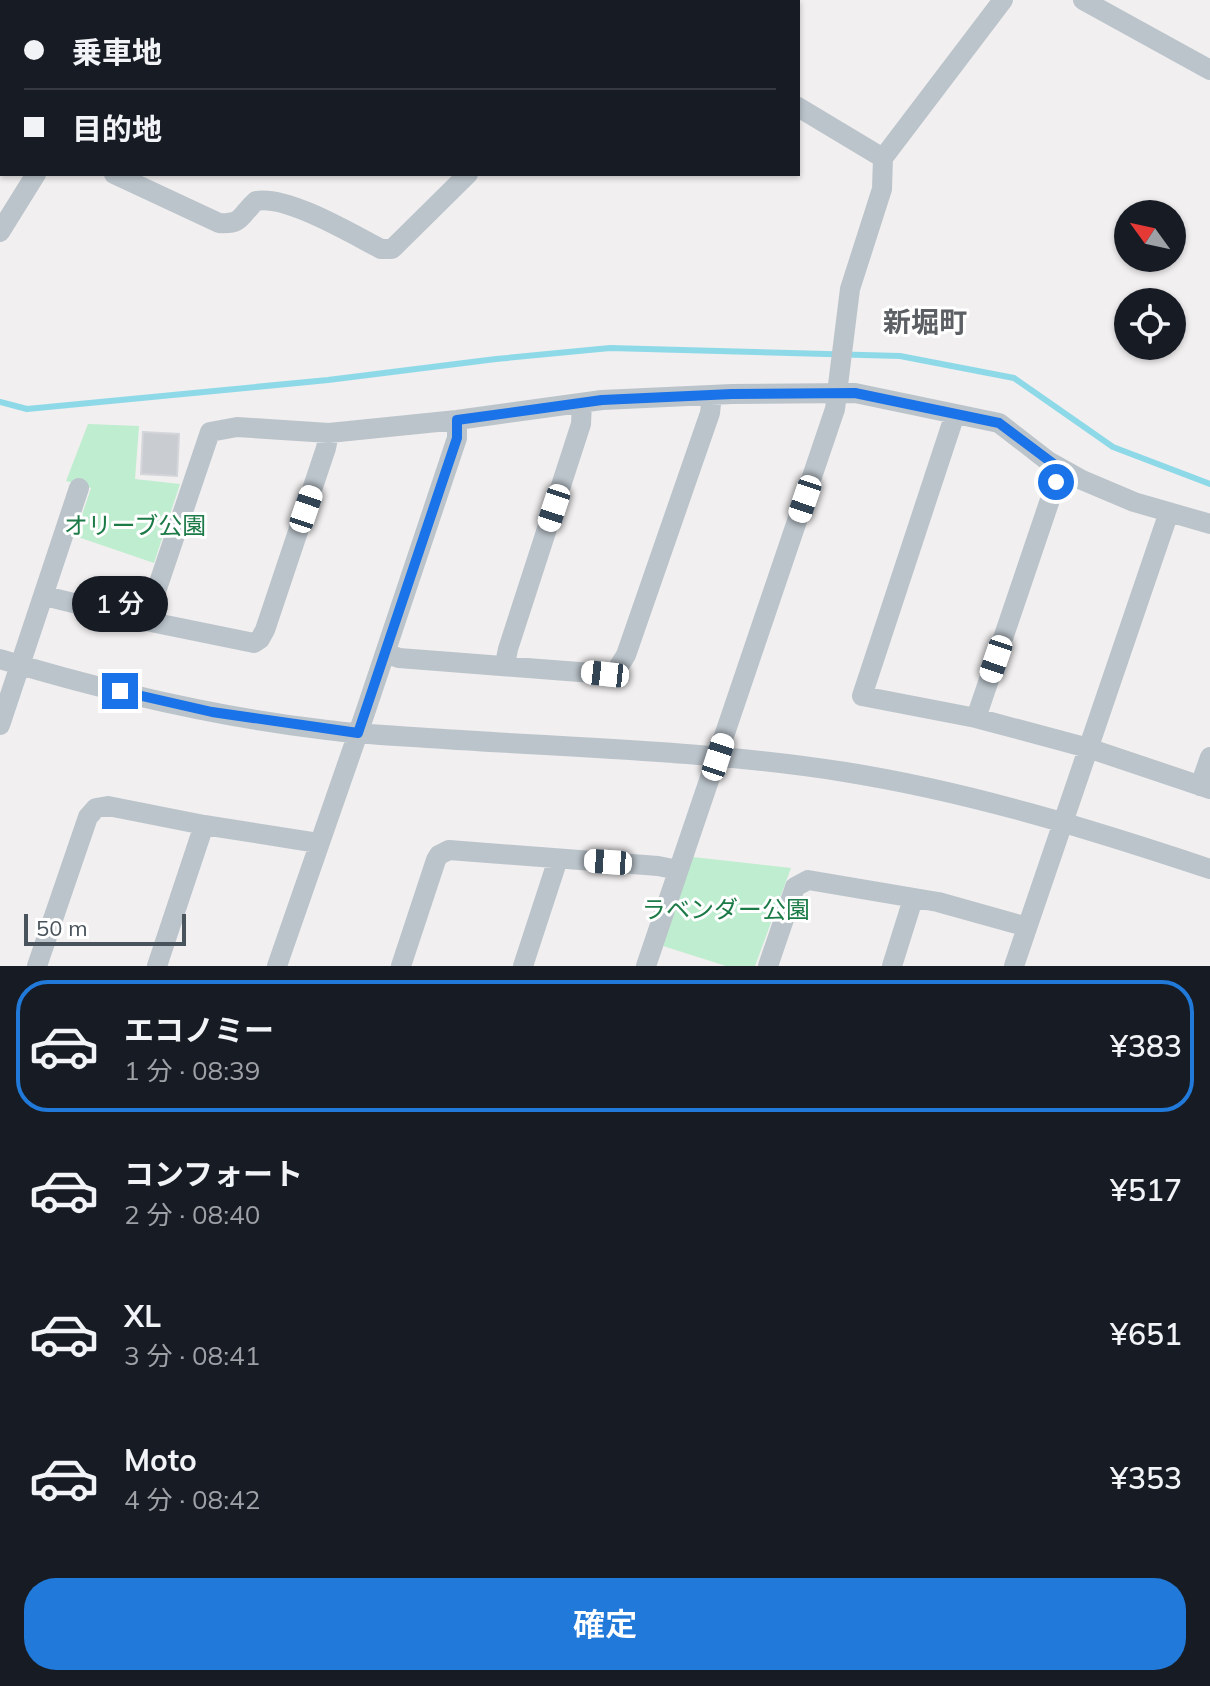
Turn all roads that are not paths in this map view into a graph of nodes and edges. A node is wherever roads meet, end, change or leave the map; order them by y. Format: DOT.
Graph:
graph roads {
  1 [pos="1003,0"];
  2 [pos="1083,0"];
  3 [pos="1210,70"];
  4 [pos="800,108"];
  5 [pos="883,158"];
  6 [pos="35,176"];
  7 [pos="118,176"];
  8 [pos="466,176"];
  9 [pos="0,232"];
  10 [pos="838,392"];
  11 [pos="712,395"];
  12 [pos="582,403"];
  13 [pos="955,414"];
  14 [pos="457,420"];
  15 [pos="329,433"];
  16 [pos="1063,471"];
  17 [pos="79,488"];
  18 [pos="1169,512"];
  19 [pos="1210,524"];
  20 [pos="45,596"];
  21 [pos="146,621"];
  22 [pos="385,653"];
  23 [pos="0,659"];
  24 [pos="505,664"];
  25 [pos="21,665"];
  26 [pos="976,718"];
  27 [pos="0,725"];
  28 [pos="358,733"];
  29 [pos="1088,748"];
  30 [pos="718,757"];
  31 [pos="1210,757"];
  32 [pos="1205,788"];
  33 [pos="1064,821"];
  34 [pos="204,825"];
  35 [pos="318,843"];
  36 [pos="558,859"];
  37 [pos="1210,869"];
  38 [pos="678,870"];
  39 [pos="913,899"];
  40 [pos="1027,927"];
  41 [pos="37,966"];
  42 [pos="157,966"];
  43 [pos="277,966"];
  44 [pos="401,966"];
  45 [pos="523,966"];
  46 [pos="646,966"];
  47 [pos="768,966"];
  48 [pos="892,966"];
  49 [pos="1014,966"];
  1 -- 5 [label="street"];
  2 -- 3 [label="street"];
  4 -- 5 [label="street"];
  5 -- 10 [label="street"];
  6 -- 9 [label="street"];
  7 -- 8 [label="street"];
  10 -- 11 [label="street"];
  10 -- 13 [label="street"];
  10 -- 30 [label="street"];
  11 -- 12 [label="street"];
  11 -- 24 [label="street"];
  12 -- 14 [label="street"];
  12 -- 24 [label="street"];
  13 -- 16 [label="street"];
  13 -- 26 [label="street"];
  14 -- 15 [label="street"];
  14 -- 22 [label="street"];
  15 -- 21 [label="street"];
  15 -- 21 [label="street"];
  16 -- 18 [label="street"];
  16 -- 26 [label="street"];
  17 -- 20 [label="street"];
  18 -- 19 [label="street"];
  18 -- 29 [label="street"];
  20 -- 21 [label="street"];
  20 -- 25 [label="street"];
  22 -- 24 [label="street"];
  22 -- 28 [label="street"];
  23 -- 25 [label="street"];
  25 -- 27 [label="street"];
  25 -- 28 [label="street"];
  26 -- 29 [label="street"];
  28 -- 30 [label="street"];
  28 -- 35 [label="street"];
  29 -- 32 [label="street"];
  29 -- 33 [label="street"];
  30 -- 33 [label="street"];
  30 -- 38 [label="street"];
  31 -- 32 [label="street"];
  33 -- 37 [label="street"];
  33 -- 40 [label="street"];
  34 -- 35 [label="street"];
  34 -- 41 [label="street"];
  34 -- 42 [label="street"];
  35 -- 43 [label="street"];
  36 -- 38 [label="street"];
  36 -- 44 [label="street"];
  36 -- 45 [label="street"];
  38 -- 46 [label="street"];
  39 -- 40 [label="street"];
  39 -- 47 [label="street"];
  39 -- 48 [label="street"];
  40 -- 49 [label="street"];
}
